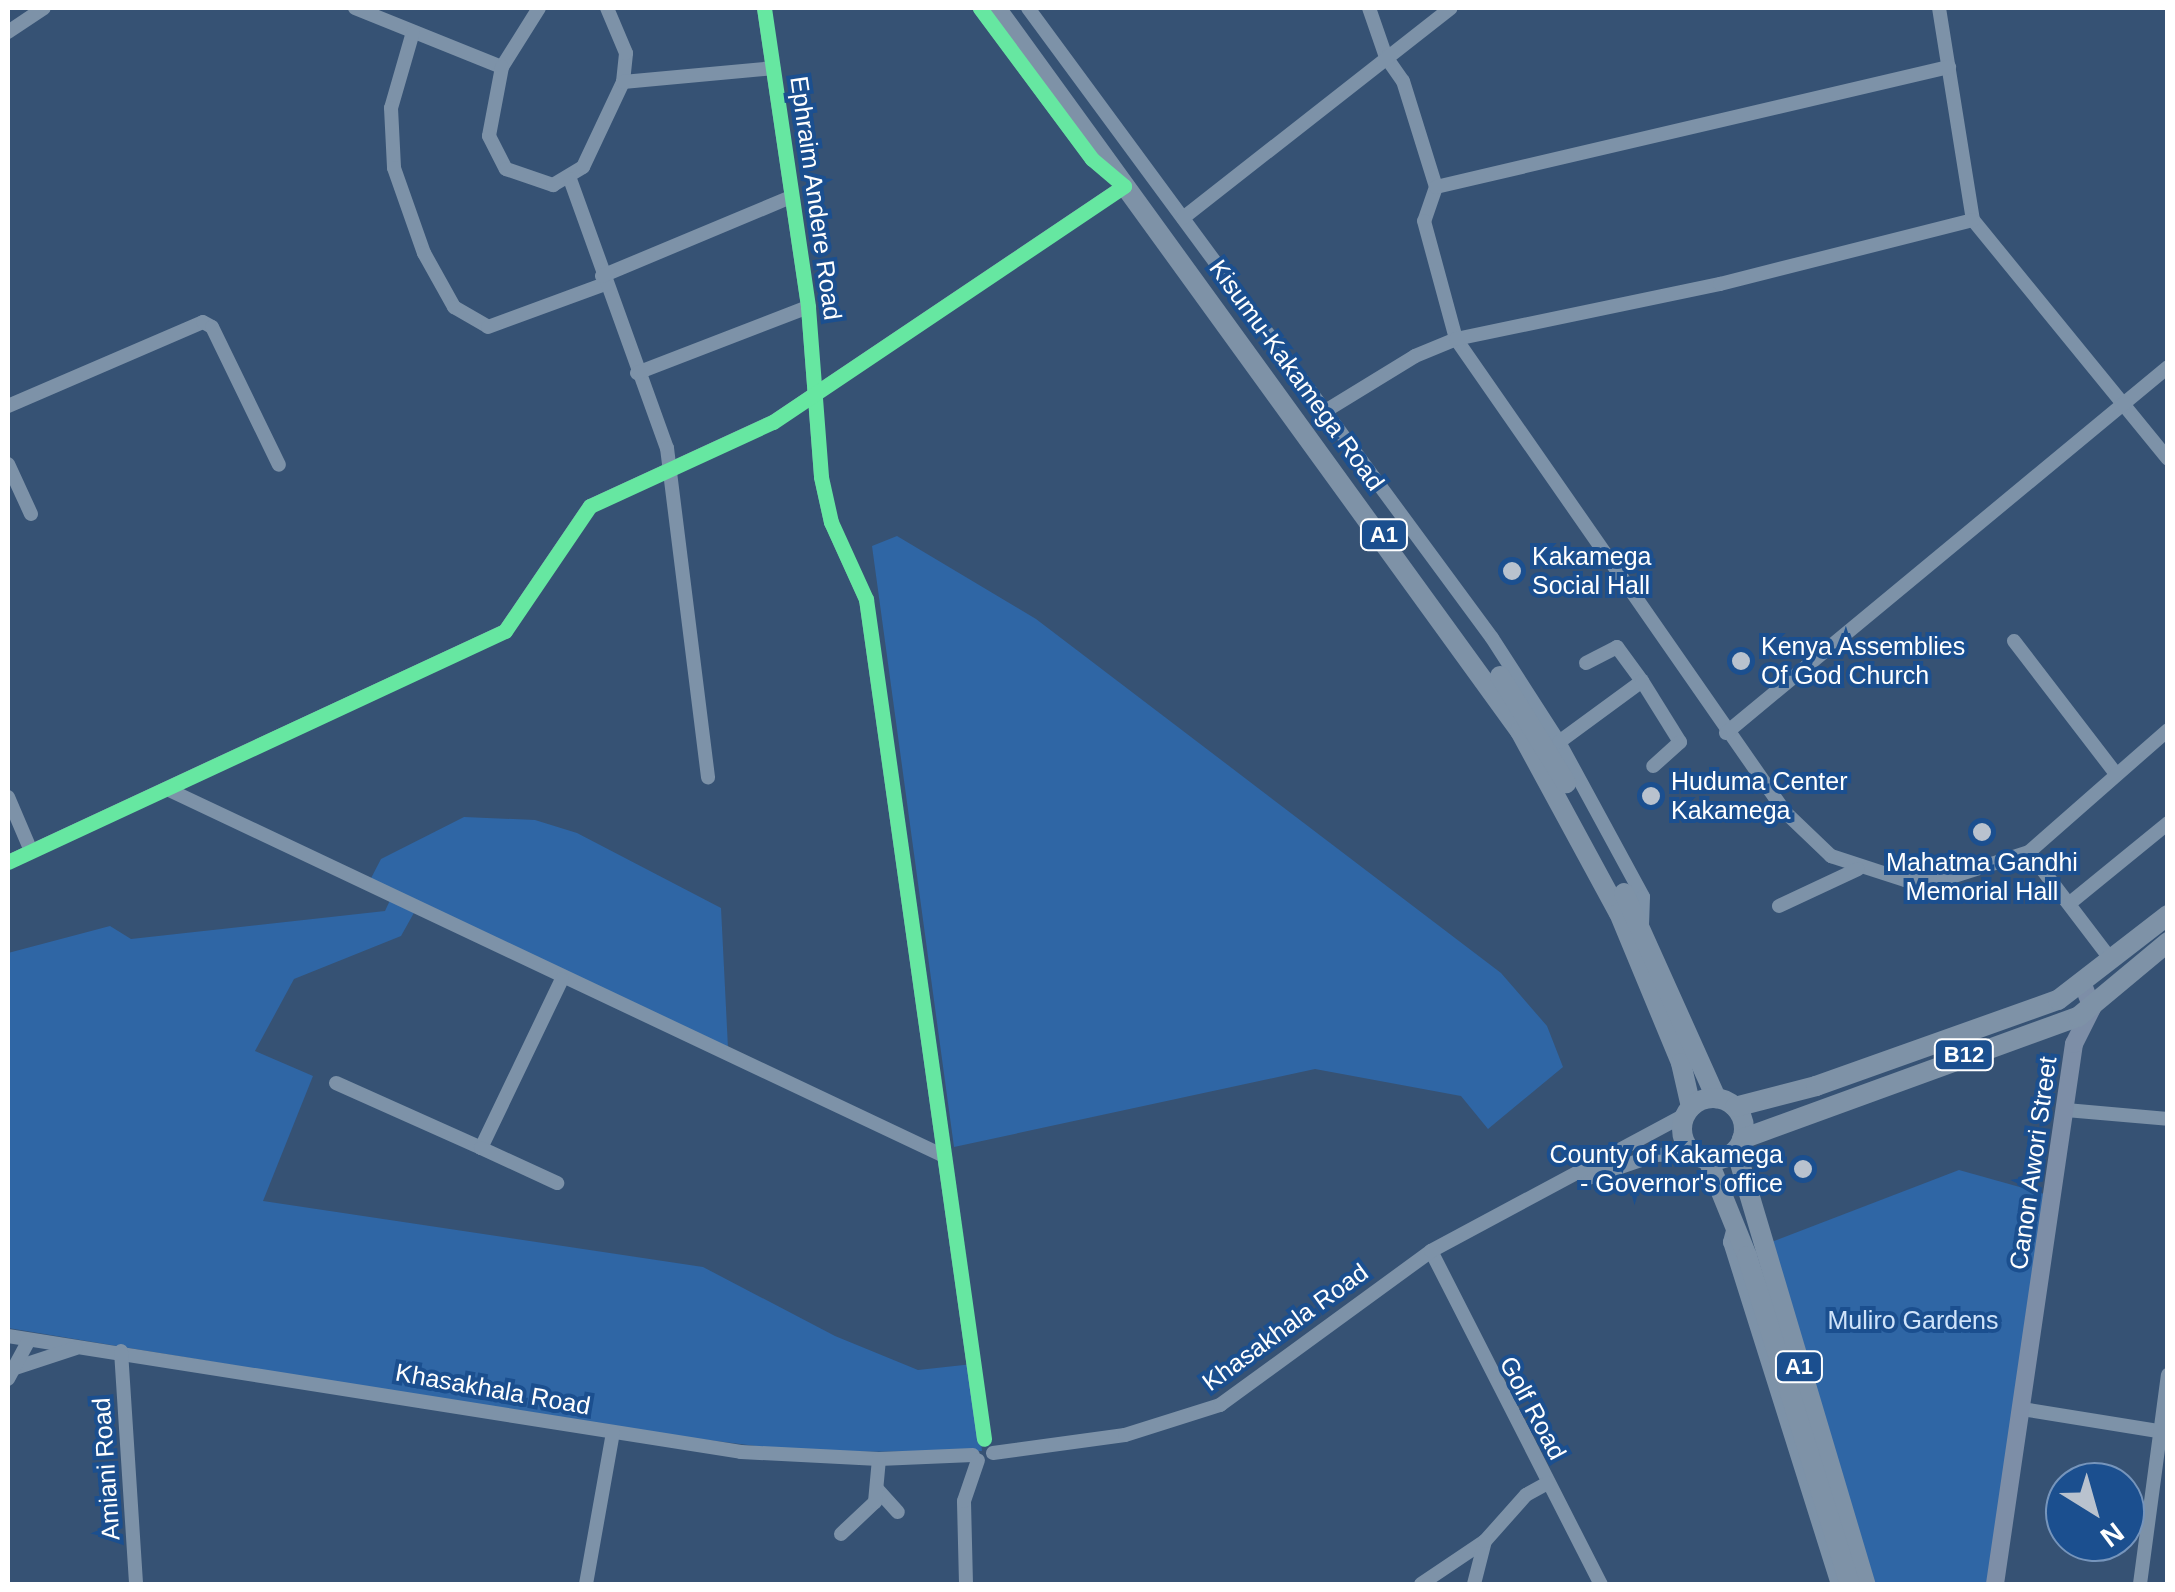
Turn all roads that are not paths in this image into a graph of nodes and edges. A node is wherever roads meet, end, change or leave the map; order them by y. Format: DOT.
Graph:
graph roads {
  1 [pos="44,8"];
  2 [pos="355,8"];
  3 [pos="539,8"];
  4 [pos="608,8"];
  5 [pos="764,8"];
  6 [pos="980,8"];
  7 [pos="996,8"];
  8 [pos="1013,8"];
  9 [pos="1028,8"];
  10 [pos="1369,8"];
  11 [pos="1450,8"];
  12 [pos="1939,8"];
  13 [pos="8,32"];
  14 [pos="413,32"];
  15 [pos="1386,58"];
  16 [pos="1949,67"];
  17 [pos="502,68"];
  18 [pos="773,68"];
  19 [pos="622,82"];
  20 [pos="570,180"];
  21 [pos="1124,186"];
  22 [pos="1436,187"];
  23 [pos="791,197"];
  24 [pos="1184,218"];
  25 [pos="1972,220"];
  26 [pos="604,280"];
  27 [pos="808,307"];
  28 [pos="1456,339"];
  29 [pos="2168,366"];
  30 [pos="637,373"];
  31 [pos="814,396"];
  32 [pos="2120,405"];
  33 [pos="8,406"];
  34 [pos="1327,410"];
  35 [pos="2168,460"];
  36 [pos="8,464"];
  37 [pos="279,465"];
  38 [pos="668,470"];
  39 [pos="1372,473"];
  40 [pos="1375,502"];
  41 [pos="31,514"];
  42 [pos="2014,642"];
  43 [pos="1586,663"];
  44 [pos="1642,682"];
  45 [pos="2168,730"];
  46 [pos="1726,734"];
  47 [pos="1559,742"];
  48 [pos="1653,766"];
  49 [pos="2116,774"];
  50 [pos="708,777"];
  51 [pos="167,789"];
  52 [pos="8,797"];
  53 [pos="2168,824"];
  54 [pos="31,852"];
  55 [pos="2029,852"];
  56 [pos="8,862"];
  57 [pos="1858,869"];
  58 [pos="2070,903"];
  59 [pos="1778,906"];
  60 [pos="2168,915"];
  61 [pos="1642,928"];
  62 [pos="2168,942"];
  63 [pos="2112,961"];
  64 [pos="562,978"];
  65 [pos="2083,984"];
  66 [pos="2058,1000"];
  67 [pos="2092,1008"];
  68 [pos="2064,1023"];
  69 [pos="2074,1044"];
  70 [pos="336,1083"];
  71 [pos="1816,1086"];
  72 [pos="1725,1103"];
  73 [pos="1822,1108"];
  74 [pos="2066,1110"];
  75 [pos="1688,1111"];
  76 [pos="2168,1119"];
  77 [pos="1739,1145"];
  78 [pos="481,1148"];
  79 [pos="942,1155"];
  80 [pos="1700,1157"];
  81 [pos="557,1183"];
  82 [pos="1528,1202"];
  83 [pos="1735,1223"];
  84 [pos="1431,1251"];
  85 [pos="8,1336"];
  86 [pos="29,1340"];
  87 [pos="80,1346"];
  88 [pos="120,1351"];
  89 [pos="11,1374"];
  90 [pos="2168,1375"];
  91 [pos="2022,1409"];
  92 [pos="2163,1431"];
  93 [pos="613,1432"];
  94 [pos="984,1439"];
  95 [pos="993,1453"];
  96 [pos="975,1458"];
  97 [pos="879,1459"];
  98 [pos="1548,1483"];
  99 [pos="877,1489"];
  100 [pos="898,1512"];
  101 [pos="841,1534"];
  102 [pos="1485,1542"];
  103 [pos="1851,1544"];
  104 [pos="136,1584"];
  105 [pos="586,1584"];
  106 [pos="966,1584"];
  107 [pos="1421,1584"];
  108 [pos="1474,1584"];
  109 [pos="1601,1584"];
  110 [pos="1838,1584"];
  111 [pos="1850,1584"];
  112 [pos="1864,1584"];
  113 [pos="1875,1584"];
  114 [pos="1996,1584"];
  115 [pos="2140,1584"];
  1 -- 13 [label="street"];
  2 -- 14 [label="street"];
  3 -- 17 [label="street"];
  4 -- 19 [label="street"];
  5 -- 18 [label="street, Ephraim Andere Road"];
  6 -- 21 [label="street"];
  7 -- 21 [label="highway, Kisumu-Kakamega Road / A1"];
  8 -- 40 [label="highway, Kisumu-Kakamega Road / A1"];
  9 -- 24 [label="street"];
  10 -- 15 [label="street"];
  11 -- 15 [label="street"];
  12 -- 16 [label="street"];
  14 -- 17 [label="street"];
  14 -- 26 [label="street"];
  15 -- 22 [label="street"];
  15 -- 24 [label="street"];
  16 -- 22 [label="street"];
  16 -- 25 [label="street"];
  17 -- 20 [label="street"];
  18 -- 19 [label="street"];
  18 -- 23 [label="street, Ephraim Andere Road"];
  19 -- 20 [label="street"];
  20 -- 26 [label="street"];
  21 -- 31 [label="street"];
  21 -- 75 [label="highway, Kisumu-Kakamega Road / A1"];
  22 -- 28 [label="street"];
  23 -- 26 [label="street"];
  23 -- 27 [label="street, Ephraim Andere Road"];
  24 -- 34 [label="street"];
  25 -- 28 [label="street"];
  25 -- 32 [label="street"];
  26 -- 30 [label="street"];
  27 -- 30 [label="street"];
  27 -- 31 [label="street, Ephraim Andere Road"];
  28 -- 34 [label="street"];
  28 -- 46 [label="street"];
  29 -- 32 [label="street"];
  30 -- 38 [label="street"];
  31 -- 38 [label="street"];
  31 -- 79 [label="street, Ephraim Andere Road"];
  32 -- 35 [label="street"];
  32 -- 46 [label="street"];
  33 -- 37 [label="street"];
  34 -- 39 [label="street"];
  36 -- 41 [label="street"];
  38 -- 50 [label="street"];
  38 -- 51 [label="street"];
  39 -- 40 [label="street"];
  39 -- 47 [label="street"];
  40 -- 61 [label="highway, Kisumu-Kakamega Road / A1"];
  42 -- 49 [label="street"];
  43 -- 44 [label="street"];
  44 -- 47 [label="street"];
  44 -- 48 [label="street"];
  45 -- 49 [label="street"];
  46 -- 57 [label="street"];
  47 -- 61 [label="street"];
  49 -- 55 [label="street"];
  51 -- 54 [label="street"];
  51 -- 64 [label="street"];
  52 -- 54 [label="street"];
  53 -- 58 [label="street"];
  54 -- 56 [label="street"];
  55 -- 57 [label="street"];
  55 -- 58 [label="street"];
  57 -- 59 [label="street"];
  58 -- 63 [label="street"];
  60 -- 63 [label="highway, B12"];
  61 -- 72 [label="highway, Kisumu-Kakamega Road / A1"];
  62 -- 67 [label="highway, B12"];
  63 -- 65 [label="highway, B12"];
  64 -- 78 [label="street"];
  64 -- 79 [label="street"];
  65 -- 66 [label="highway, B12"];
  65 -- 67 [label="main road"];
  66 -- 68 [label="main road, Canon Awori Street"];
  66 -- 71 [label="highway, B12"];
  67 -- 68 [label="highway, B12"];
  67 -- 69 [label="main road, Canon Awori Street"];
  68 -- 69 [label="main road, Canon Awori Street"];
  68 -- 73 [label="highway, B12"];
  69 -- 74 [label="main road, Canon Awori Street"];
  70 -- 78 [label="street"];
  71 -- 72 [label="highway, B12"];
  71 -- 73 [label="highway"];
  72 -- 75 [label="highway"];
  72 -- 77 [label="highway, Kisumu-Kakamega Road"];
  73 -- 77 [label="highway, B12"];
  74 -- 76 [label="street"];
  74 -- 91 [label="main road, Canon Awori Street"];
  75 -- 80 [label="highway, Kisumu-Kakamega Road"];
  75 -- 82 [label="street"];
  77 -- 80 [label="highway"];
  77 -- 103 [label="highway, A1"];
  78 -- 81 [label="street"];
  79 -- 94 [label="street, Ephraim Andere Road"];
  80 -- 82 [label="street"];
  80 -- 83 [label="highway, A1"];
  82 -- 84 [label="street, Khasakhala Road"];
  83 -- 110 [label="street"];
  83 -- 111 [label="highway, A1"];
  84 -- 95 [label="street, Khasakhala Road"];
  84 -- 98 [label="street, Golf Road"];
  85 -- 86 [label="street, Khasakhala Road"];
  86 -- 87 [label="street, Khasakhala Road"];
  86 -- 89 [label="street"];
  87 -- 88 [label="street, Khasakhala Road"];
  87 -- 89 [label="street"];
  88 -- 93 [label="street, Khasakhala Road"];
  88 -- 104 [label="street, Amiani Road"];
  90 -- 92 [label="street"];
  91 -- 92 [label="street"];
  91 -- 114 [label="main road, Canon Awori Street"];
  92 -- 115 [label="street"];
  93 -- 97 [label="street, Khasakhala Road"];
  93 -- 105 [label="street"];
  94 -- 95 [label="street"];
  94 -- 96 [label="street"];
  95 -- 96 [label="street, Khasakhala Road"];
  96 -- 97 [label="street, Khasakhala Road"];
  96 -- 106 [label="street"];
  97 -- 99 [label="street"];
  98 -- 102 [label="street"];
  98 -- 109 [label="street, Golf Road"];
  99 -- 100 [label="street"];
  99 -- 101 [label="street"];
  102 -- 107 [label="street"];
  102 -- 108 [label="street"];
  103 -- 112 [label="highway, A1"];
  103 -- 113 [label="street"];
}
